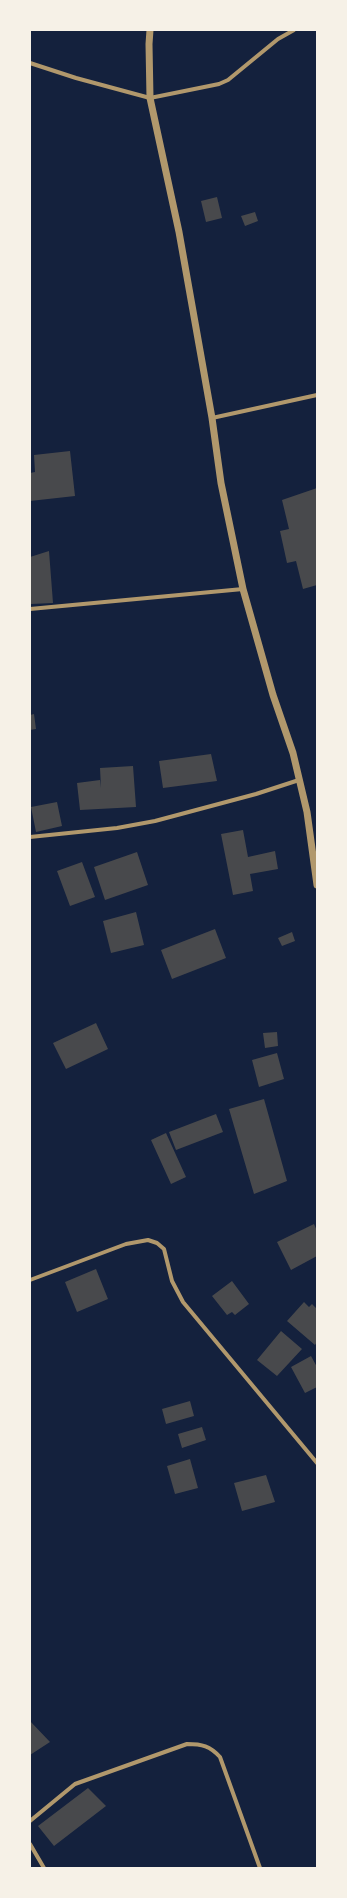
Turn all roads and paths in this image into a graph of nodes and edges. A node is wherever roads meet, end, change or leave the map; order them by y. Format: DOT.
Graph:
graph roads {
  1 [pos="150,30"];
  2 [pos="294,30"];
  3 [pos="30,62"];
  4 [pos="150,98"];
  5 [pos="317,395"];
  6 [pos="212,418"];
  7 [pos="243,588"];
  8 [pos="30,609"];
  9 [pos="300,780"];
  10 [pos="30,837"];
  11 [pos="317,885"];
  12 [pos="30,1280"];
  13 [pos="317,1463"];
  14 [pos="30,1821"];
  15 [pos="30,1844"];
  16 [pos="44,1868"];
  17 [pos="260,1868"];
  1 -- 4 [label="street"];
  2 -- 4 [label="street"];
  3 -- 4 [label="street"];
  4 -- 6 [label="street"];
  5 -- 6 [label="street"];
  6 -- 7 [label="street"];
  7 -- 8 [label="street"];
  7 -- 9 [label="street"];
  9 -- 10 [label="street"];
  9 -- 11 [label="street"];
  12 -- 13 [label="street"];
  14 -- 17 [label="street"];
  15 -- 16 [label="street"];
}
